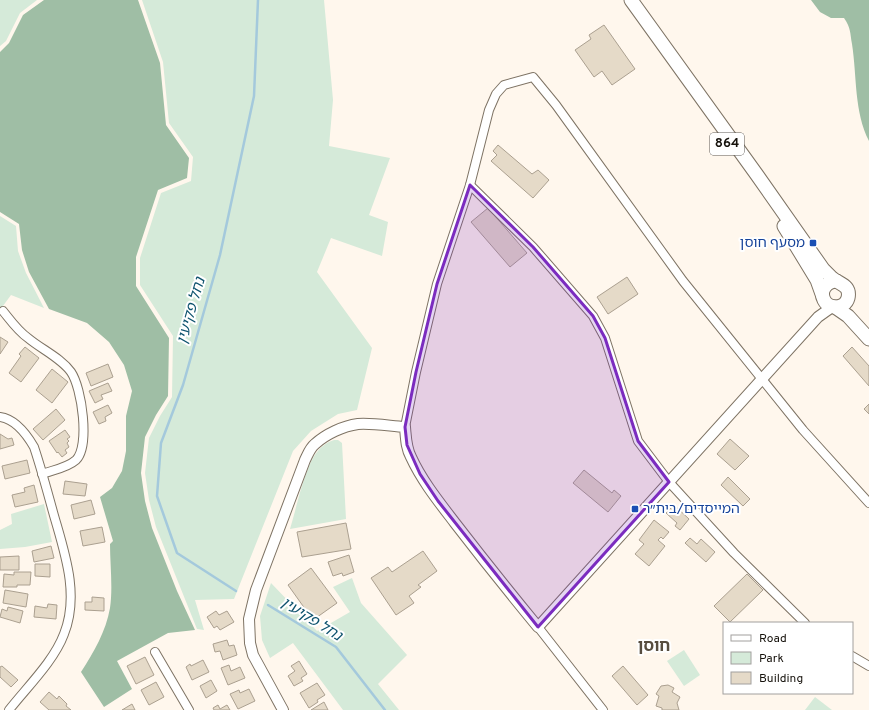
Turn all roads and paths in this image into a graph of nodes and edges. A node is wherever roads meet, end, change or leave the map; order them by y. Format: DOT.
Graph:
graph roads {
  1 [pos="622,0"];
  2 [pos="631,0"];
  3 [pos="470,185"];
  4 [pos="837,281"];
  5 [pos="848,297"];
  6 [pos="828,301"];
  7 [pos="3,311"];
  8 [pos="869,328"];
  9 [pos="869,339"];
  10 [pos="762,378"];
  11 [pos="0,417"];
  12 [pos="405,427"];
  13 [pos="42,474"];
  14 [pos="669,482"];
  15 [pos="869,503"];
  16 [pos="805,622"];
  17 [pos="538,627"];
  18 [pos="155,652"];
  19 [pos="853,657"];
  20 [pos="869,666"];
  21 [pos="9,710"];
  22 [pos="189,710"];
  23 [pos="283,710"];
  24 [pos="603,710"];
  1 -- 6 [label="main road, 864"];
  2 -- 4 [label="main road, 864"];
  3 -- 10 [label="street"];
  3 -- 12 [label="street"];
  3 -- 14 [label="street"];
  4 -- 5 [label="main road"];
  4 -- 6 [label="main road"];
  5 -- 6 [label="main road"];
  5 -- 8 [label="main road"];
  6 -- 9 [label="main road, 864"];
  6 -- 10 [label="street"];
  7 -- 13 [label="street"];
  10 -- 14 [label="street"];
  10 -- 15 [label="street"];
  11 -- 13 [label="street"];
  12 -- 17 [label="street"];
  12 -- 23 [label="street"];
  13 -- 21 [label="street"];
  14 -- 16 [label="street"];
  14 -- 17 [label="street"];
  17 -- 24 [label="street"];
  18 -- 22 [label="street"];
  19 -- 20 [label="street"];
}
